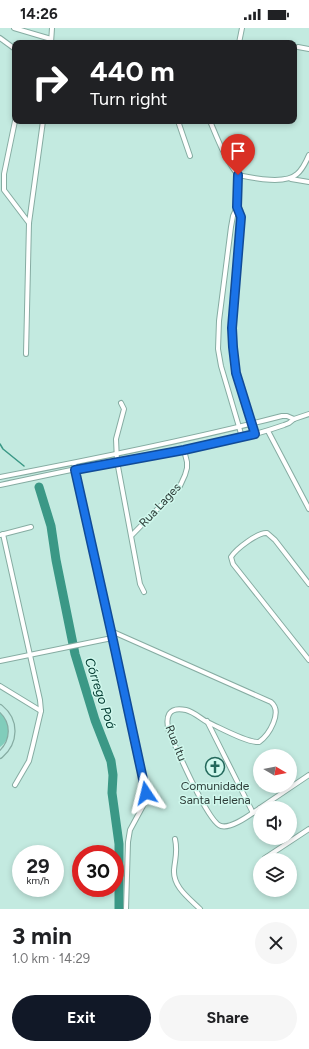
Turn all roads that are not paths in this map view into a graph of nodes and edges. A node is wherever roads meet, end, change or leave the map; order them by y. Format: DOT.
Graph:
graph roads {
  1 [pos="14,28"];
  2 [pos="52,28"];
  3 [pos="242,28"];
  4 [pos="0,38"];
  5 [pos="48,40"];
  6 [pos="51,40"];
  7 [pos="240,40"];
  8 [pos="12,47"];
  9 [pos="298,47"];
  10 [pos="309,49"];
  11 [pos="14,124"];
  12 [pos="42,124"];
  13 [pos="179,124"];
  14 [pos="211,124"];
  15 [pos="309,155"];
  16 [pos="190,156"];
  17 [pos="238,175"];
  18 [pos="291,178"];
  19 [pos="309,182"];
  20 [pos="237,207"];
  21 [pos="29,223"];
  22 [pos="26,354"];
  23 [pos="121,403"];
  24 [pos="308,416"];
  25 [pos="294,418"];
  26 [pos="252,424"];
  27 [pos="240,427"];
  28 [pos="268,431"];
  29 [pos="255,434"];
  30 [pos="242,437"];
  31 [pos="184,450"];
  32 [pos="116,454"];
  33 [pos="116,461"];
  34 [pos="74,462"];
  35 [pos="44,469"];
  36 [pos="75,470"];
  37 [pos="44,476"];
  38 [pos="2,477"];
  39 [pos="6,484"];
  40 [pos="0,485"];
  41 [pos="309,509"];
  42 [pos="31,527"];
  43 [pos="2,534"];
  44 [pos="132,535"];
  45 [pos="309,584"];
  46 [pos="144,592"];
  47 [pos="111,631"];
  48 [pos="112,638"];
  49 [pos="30,654"];
  50 [pos="309,660"];
  51 [pos="0,661"];
  52 [pos="0,686"];
  53 [pos="0,708"];
  54 [pos="40,711"];
  55 [pos="207,721"];
  56 [pos="0,755"];
  57 [pos="309,775"];
  58 [pos="16,785"];
  59 [pos="270,801"];
  60 [pos="253,813"];
  61 [pos="309,829"];
  62 [pos="175,839"];
  63 [pos="273,853"];
  64 [pos="126,909"];
  65 [pos="200,909"];
  1 -- 5 [label="street"];
  2 -- 6 [label="street"];
  3 -- 7 [label="street"];
  4 -- 8 [label="street"];
  9 -- 10 [label="street"];
  11 -- 21 [label="street"];
  12 -- 21 [label="street"];
  13 -- 16 [label="street"];
  14 -- 17 [label="street"];
  15 -- 18 [label="street"];
  17 -- 18 [label="street"];
  17 -- 20 [label="street"];
  18 -- 19 [label="street"];
  20 -- 26 [label="street"];
  20 -- 27 [label="street"];
  21 -- 22 [label="street"];
  23 -- 32 [label="street"];
  24 -- 25 [label="street"];
  25 -- 26 [label="street"];
  25 -- 28 [label="street"];
  26 -- 27 [label="street"];
  26 -- 29 [label="street"];
  27 -- 30 [label="street"];
  27 -- 32 [label="street"];
  28 -- 29 [label="street"];
  28 -- 41 [label="street"];
  29 -- 30 [label="street"];
  30 -- 31 [label="street"];
  31 -- 33 [label="street"];
  31 -- 44 [label="street, Rua Lages"];
  32 -- 33 [label="street"];
  32 -- 34 [label="street"];
  33 -- 36 [label="street"];
  33 -- 44 [label="street"];
  34 -- 35 [label="street"];
  34 -- 36 [label="street"];
  35 -- 37 [label="street"];
  35 -- 38 [label="street"];
  36 -- 37 [label="street"];
  36 -- 47 [label="street"];
  37 -- 39 [label="street"];
  38 -- 39 [label="street"];
  39 -- 40 [label="street"];
  42 -- 43 [label="street"];
  43 -- 49 [label="street"];
  44 -- 46 [label="street"];
  45 -- 50 [label="street"];
  47 -- 48 [label="street"];
  47 -- 55 [label="street"];
  48 -- 49 [label="street"];
  48 -- 64 [label="street"];
  49 -- 51 [label="street"];
  49 -- 54 [label="street"];
  52 -- 54 [label="street"];
  53 -- 56 [label="main road"];
  54 -- 58 [label="street"];
  55 -- 60 [label="street"];
  55 -- 60 [label="street, Rua Itu"];
  57 -- 59 [label="street, Rua Itu"];
  61 -- 63 [label="street"];
  62 -- 65 [label="street"];
}
